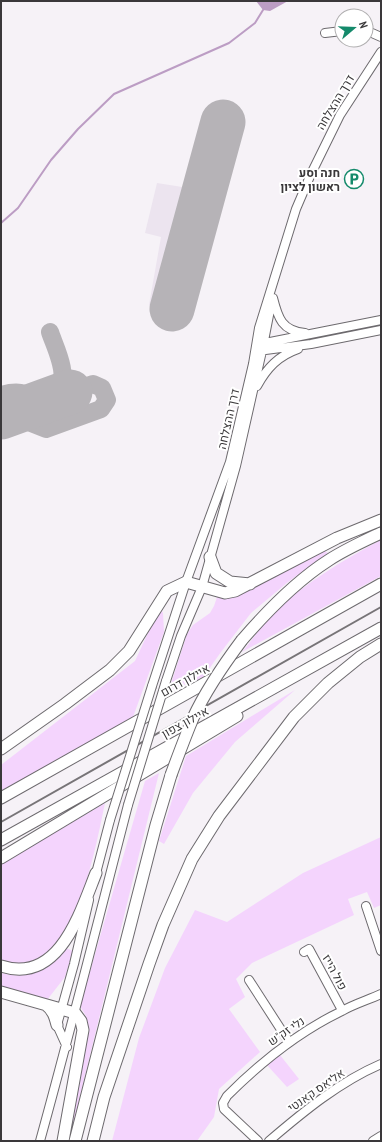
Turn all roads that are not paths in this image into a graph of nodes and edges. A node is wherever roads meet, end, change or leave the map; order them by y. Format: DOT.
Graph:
graph roads {
  1 [pos="334,32"];
  2 [pos="325,33"];
  3 [pos="381,52"];
  4 [pos="281,257"];
  5 [pos="273,295"];
  6 [pos="381,320"];
  7 [pos="381,330"];
  8 [pos="314,334"];
  9 [pos="311,344"];
  10 [pos="259,347"];
  11 [pos="253,393"];
  12 [pos="381,520"];
  13 [pos="381,533"];
  14 [pos="210,557"];
  15 [pos="186,582"];
  16 [pos="250,584"];
  17 [pos="381,584"];
  18 [pos="202,587"];
  19 [pos="381,628"];
  20 [pos="381,644"];
  21 [pos="321,661"];
  22 [pos="1,749"];
  23 [pos="1,798"];
  24 [pos="1,840"];
  25 [pos="1,858"];
  26 [pos="96,873"];
  27 [pos="366,906"];
  28 [pos="381,951"];
  29 [pos="304,952"];
  30 [pos="1,966"];
  31 [pos="249,980"];
  32 [pos="1,992"];
  33 [pos="381,994"];
  34 [pos="44,1003"];
  35 [pos="62,1009"];
  36 [pos="342,1010"];
  37 [pos="75,1013"];
  38 [pos="57,1025"];
  39 [pos="289,1042"];
  40 [pos="67,1047"];
  41 [pos="381,1064"];
  42 [pos="381,1136"];
  43 [pos="40,1141"];
  44 [pos="63,1141"];
  45 [pos="75,1141"];
  46 [pos="93,1141"];
  47 [pos="258,1141"];
  48 [pos="269,1141"];
  49 [pos="373,1141"];
  1 -- 2 [label="street"];
  3 -- 4 [label="street, דרך ההצלחה"];
  4 -- 5 [label="street, דרך ההצלחה"];
  4 -- 10 [label="street, דרך ההצלחה"];
  5 -- 8 [label="street"];
  5 -- 10 [label="street, דרך ההצלחה"];
  6 -- 8 [label="street"];
  7 -- 9 [label="street"];
  8 -- 10 [label="street"];
  9 -- 10 [label="street"];
  9 -- 11 [label="street"];
  10 -- 11 [label="street, דרך ההצלחה"];
  10 -- 15 [label="street, דרך ההצלחה"];
  11 -- 14 [label="street, דרך ההצלחה"];
  12 -- 16 [label="highway"];
  13 -- 45 [label="highway, bridge"];
  14 -- 16 [label="highway"];
  14 -- 18 [label="street, דרך ההצלחה"];
  15 -- 18 [label="highway"];
  15 -- 22 [label="highway"];
  15 -- 26 [label="street, דרך ההצלחה, bridge"];
  16 -- 18 [label="highway"];
  17 -- 23 [label="highway, איילון דרום"];
  18 -- 37 [label="street, דרך ההצלחה, bridge"];
  19 -- 21 [label="highway, איילון צפון"];
  20 -- 46 [label="highway"];
  21 -- 24 [label="highway, איילון צפון"];
  21 -- 25 [label="highway"];
  26 -- 30 [label="highway"];
  26 -- 35 [label="street, דרך ההצלחה"];
  27 -- 28 [label="street"];
  29 -- 36 [label="street, פול הייז"];
  31 -- 39 [label="street"];
  32 -- 34 [label="highway"];
  33 -- 36 [label="street, נלי זק\"ש"];
  34 -- 35 [label="highway"];
  34 -- 38 [label="highway"];
  35 -- 37 [label="highway"];
  35 -- 38 [label="street, דרך ההצלחה"];
  36 -- 39 [label="street, נלי זק\"ש"];
  37 -- 40 [label="street, דרך ההצלחה"];
  37 -- 44 [label="highway"];
  38 -- 40 [label="street"];
  39 -- 47 [label="street, נלי זק\"ש"];
  40 -- 43 [label="street, דרך ההצלחה"];
  41 -- 48 [label="street, אליאס קאנטי"];
  42 -- 49 [label="street"];
}
